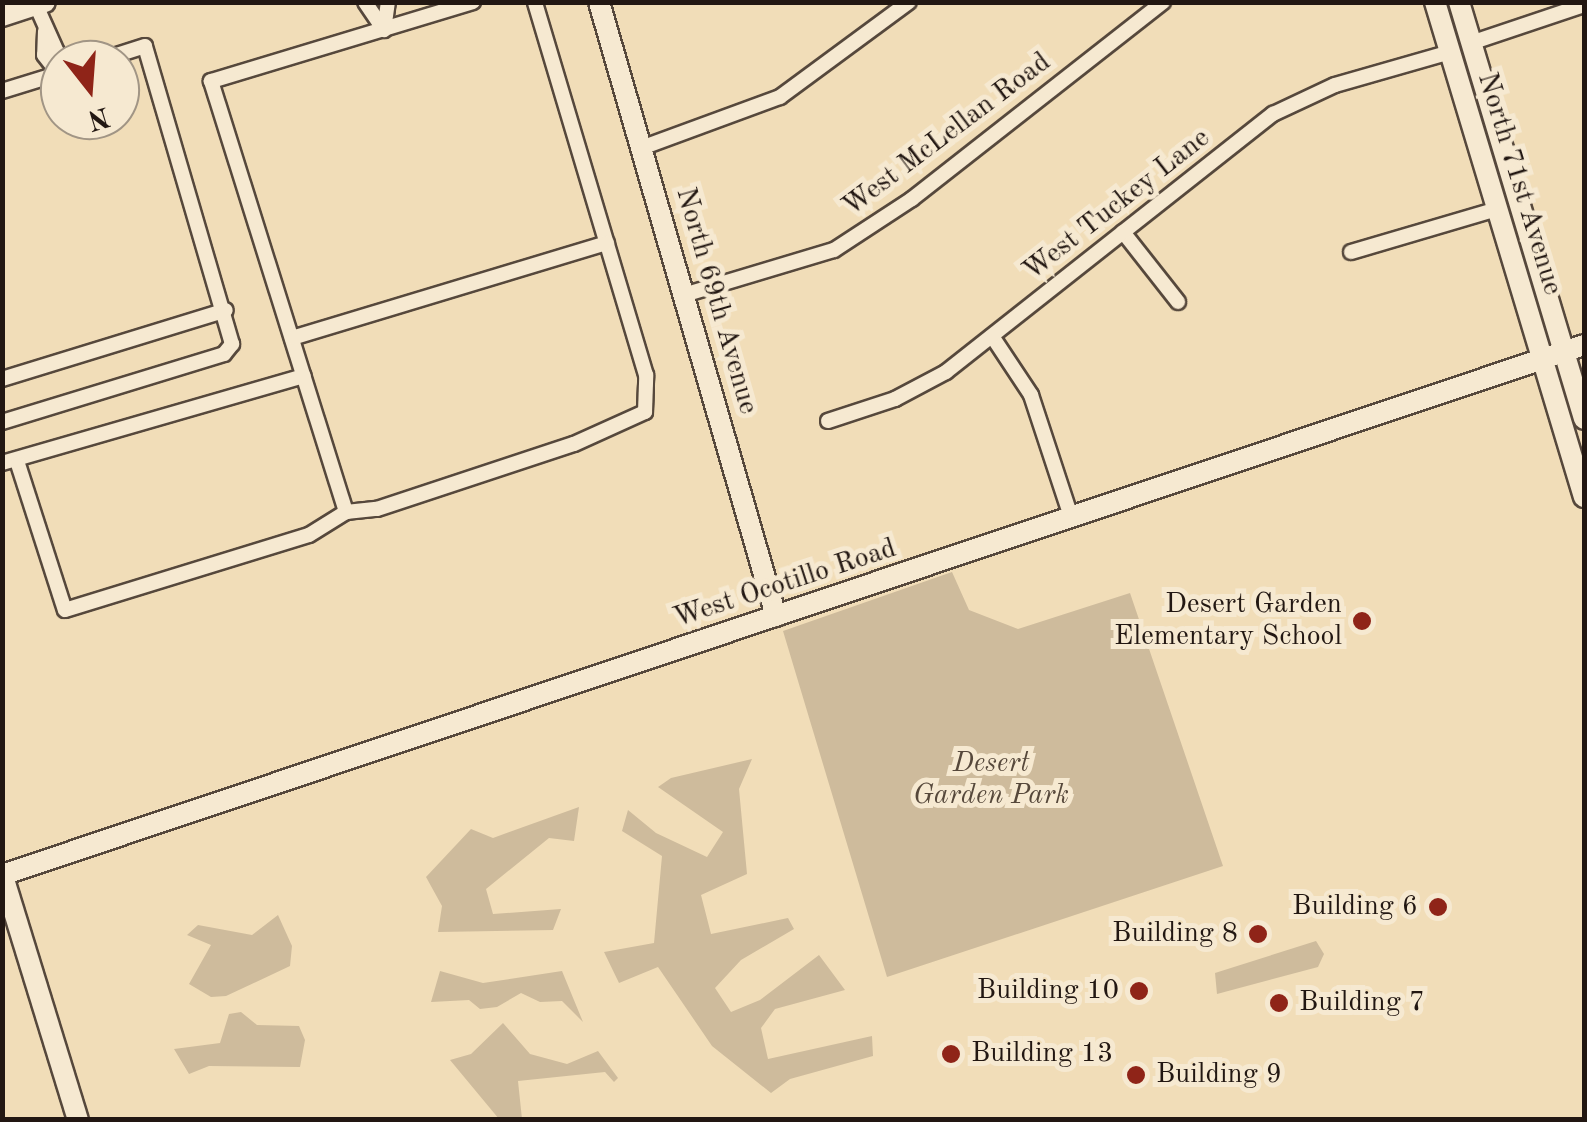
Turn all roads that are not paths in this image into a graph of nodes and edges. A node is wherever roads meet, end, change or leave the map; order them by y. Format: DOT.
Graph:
graph roads {
  1 [pos="365,2"];
  2 [pos="388,2"];
  3 [pos="473,2"];
  4 [pos="535,2"];
  5 [pos="599,2"];
  6 [pos="909,2"];
  7 [pos="1163,2"];
  8 [pos="1435,2"];
  9 [pos="1459,2"];
  10 [pos="40,4"];
  11 [pos="1584,5"];
  12 [pos="2,16"];
  13 [pos="384,30"];
  14 [pos="40,40"];
  15 [pos="1471,43"];
  16 [pos="140,48"];
  17 [pos="1450,52"];
  18 [pos="40,76"];
  19 [pos="2,91"];
  20 [pos="644,147"];
  21 [pos="1497,209"];
  22 [pos="1123,232"];
  23 [pos="607,242"];
  24 [pos="1351,252"];
  25 [pos="686,294"];
  26 [pos="1178,302"];
  27 [pos="226,310"];
  28 [pos="992,336"];
  29 [pos="292,338"];
  30 [pos="1584,345"];
  31 [pos="1564,352"];
  32 [pos="1542,360"];
  33 [pos="304,376"];
  34 [pos="2,379"];
  35 [pos="1584,419"];
  36 [pos="2,422"];
  37 [pos="828,422"];
  38 [pos="10,464"];
  39 [pos="1584,497"];
  40 [pos="346,512"];
  41 [pos="1071,517"];
  42 [pos="776,616"];
  43 [pos="3,874"];
  44 [pos="78,1120"];
  1 -- 13 [label="street"];
  2 -- 13 [label="street"];
  3 -- 13 [label="street"];
  4 -- 23 [label="street"];
  5 -- 20 [label="street, North 69th Avenue"];
  6 -- 20 [label="street"];
  7 -- 25 [label="street, West McLellan Road"];
  8 -- 17 [label="street, North 71st Avenue"];
  9 -- 15 [label="street, North 71st Avenue"];
  10 -- 12 [label="street"];
  10 -- 14 [label="street"];
  11 -- 15 [label="street"];
  13 -- 29 [label="street"];
  15 -- 31 [label="street, North 71st Avenue"];
  16 -- 27 [label="street"];
  17 -- 21 [label="street, North 71st Avenue"];
  17 -- 22 [label="street, West Tuckey Lane"];
  18 -- 19 [label="street"];
  20 -- 25 [label="street, North 69th Avenue"];
  21 -- 24 [label="street"];
  21 -- 32 [label="street, North 71st Avenue"];
  22 -- 26 [label="street"];
  22 -- 28 [label="street, West Tuckey Lane"];
  23 -- 29 [label="street"];
  23 -- 40 [label="street"];
  25 -- 42 [label="street, North 69th Avenue"];
  27 -- 34 [label="street"];
  27 -- 36 [label="street"];
  28 -- 37 [label="street, West Tuckey Lane"];
  28 -- 41 [label="street"];
  29 -- 33 [label="street"];
  30 -- 31 [label="street, West Ocotillo Road"];
  31 -- 32 [label="street, West Ocotillo Road"];
  31 -- 35 [label="street, North 71st Avenue"];
  32 -- 39 [label="street, North 71st Avenue"];
  32 -- 41 [label="street, West Ocotillo Road"];
  33 -- 38 [label="street"];
  33 -- 40 [label="street"];
  38 -- 40 [label="street"];
  41 -- 42 [label="street, West Ocotillo Road"];
  42 -- 43 [label="street, West Ocotillo Road"];
  43 -- 44 [label="street"];
}
